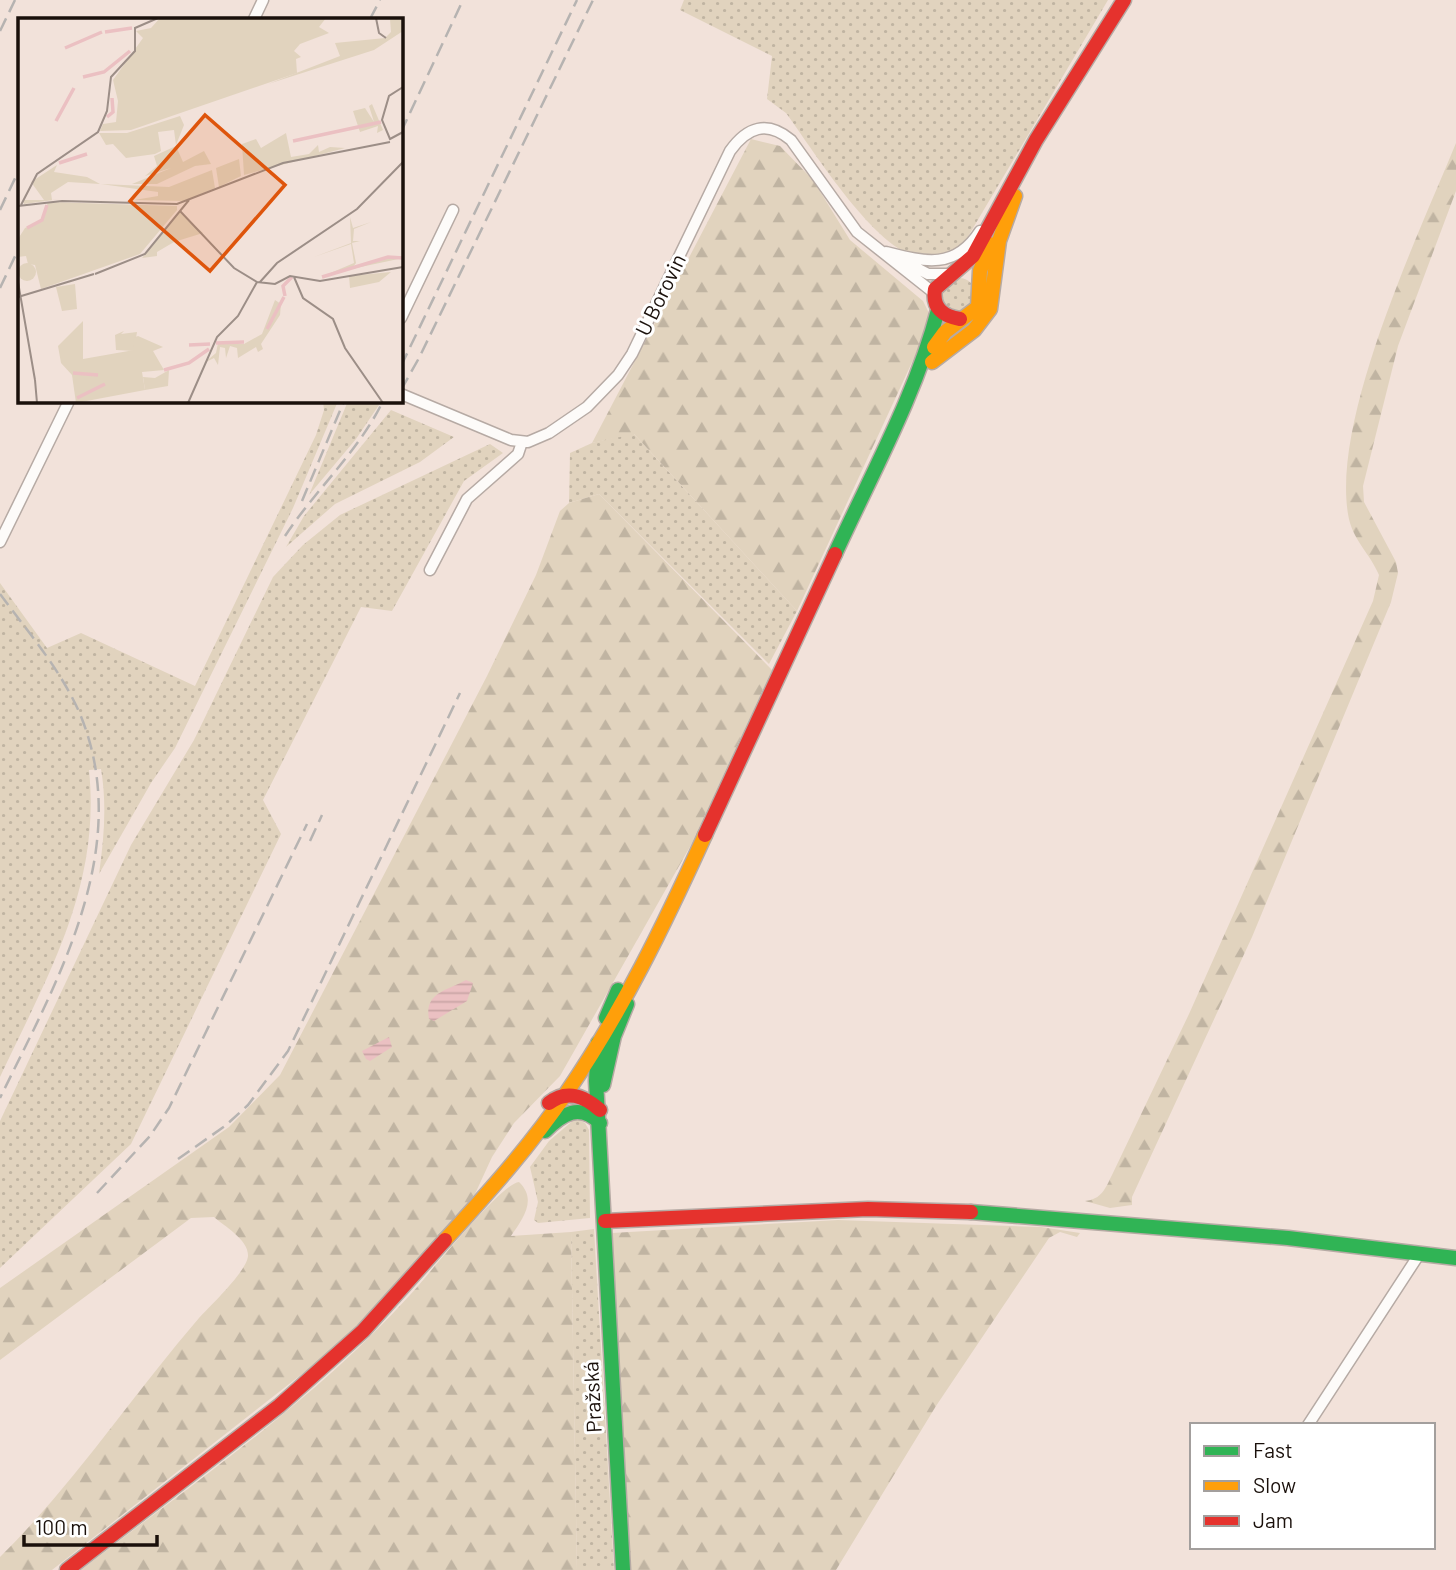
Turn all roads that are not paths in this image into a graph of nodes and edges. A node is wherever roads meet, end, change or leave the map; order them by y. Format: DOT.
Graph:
graph roads {
  1 [pos="263,0"];
  2 [pos="1124,0"];
  3 [pos="254,18"];
  4 [pos="1086,61"];
  5 [pos="1014,179"];
  6 [pos="1015,196"];
  7 [pos="453,210"];
  8 [pos="879,249"];
  9 [pos="951,273"];
  10 [pos="978,284"];
  11 [pos="934,293"];
  12 [pos="938,310"];
  13 [pos="402,316"];
  14 [pos="960,319"];
  15 [pos="402,394"];
  16 [pos="908,395"];
  17 [pos="69,402"];
  18 [pos="522,442"];
  19 [pos="0,542"];
  20 [pos="430,570"];
  21 [pos="698,848"];
  22 [pos="651,951"];
  23 [pos="618,990"];
  24 [pos="597,1046"];
  25 [pos="566,1094"];
  26 [pos="549,1102"];
  27 [pos="600,1117"];
  28 [pos="508,1171"];
  29 [pos="481,1200"];
  30 [pos="605,1221"];
  31 [pos="1420,1253"];
  32 [pos="1456,1258"];
  33 [pos="1309,1423"];
  34 [pos="67,1570"];
  35 [pos="624,1570"];
  1 -- 3 [label="street"];
  2 -- 4 [label="main road"];
  4 -- 5 [label="main road"];
  4 -- 6 [label="main road"];
  5 -- 8 [label="street"];
  5 -- 9 [label="main road"];
  6 -- 10 [label="main road"];
  6 -- 16 [label="main road"];
  7 -- 13 [label="street"];
  8 -- 9 [label="street"];
  8 -- 11 [label="street"];
  8 -- 18 [label="street, U Borovin"];
  9 -- 10 [label="main road"];
  9 -- 11 [label="main road"];
  10 -- 14 [label="main road"];
  11 -- 12 [label="main road"];
  12 -- 14 [label="main road"];
  12 -- 16 [label="main road"];
  14 -- 16 [label="main road"];
  15 -- 18 [label="street"];
  16 -- 21 [label="main road"];
  17 -- 19 [label="street"];
  18 -- 20 [label="street"];
  21 -- 22 [label="main road"];
  21 -- 23 [label="main road"];
  22 -- 24 [label="main road"];
  22 -- 27 [label="main road"];
  23 -- 24 [label="main road"];
  23 -- 26 [label="main road"];
  24 -- 25 [label="main road"];
  24 -- 27 [label="main road"];
  25 -- 26 [label="main road"];
  25 -- 27 [label="main road"];
  25 -- 28 [label="main road"];
  26 -- 29 [label="main road"];
  27 -- 28 [label="main road"];
  27 -- 30 [label="main road, Pražská"];
  28 -- 29 [label="main road"];
  29 -- 34 [label="main road"];
  30 -- 31 [label="main road"];
  30 -- 35 [label="main road, Pražská"];
  31 -- 32 [label="main road"];
  31 -- 33 [label="street"];
}
